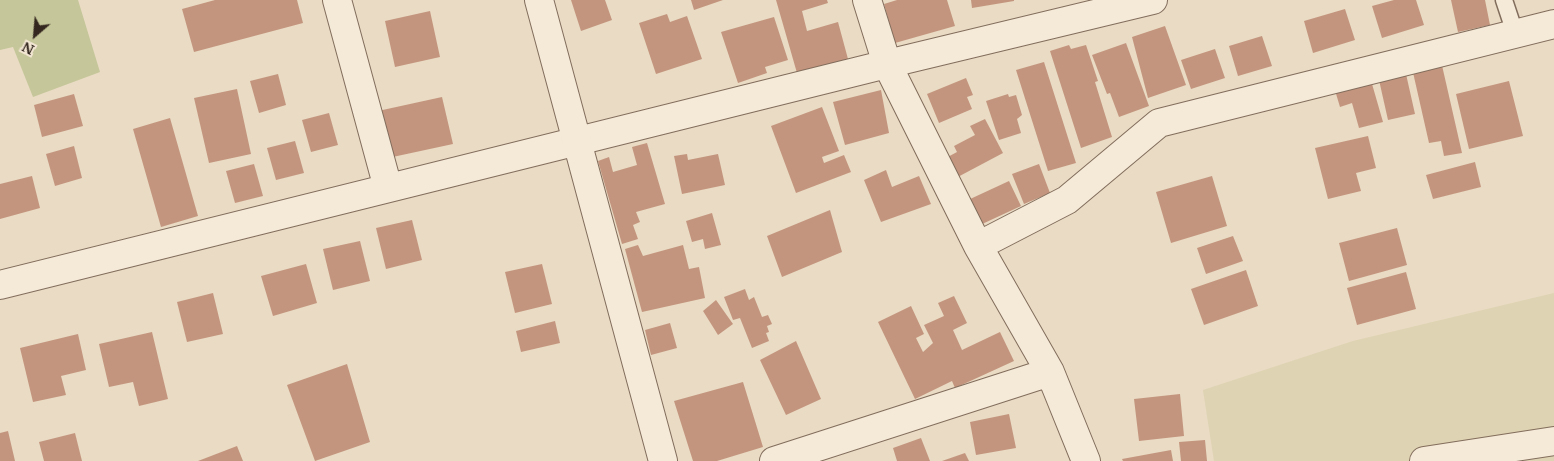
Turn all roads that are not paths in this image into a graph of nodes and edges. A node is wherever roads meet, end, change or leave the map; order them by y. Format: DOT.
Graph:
graph roads {
  1 [pos="337,0"];
  2 [pos="539,0"];
  3 [pos="867,0"];
  4 [pos="1153,0"];
  5 [pos="1504,0"];
  6 [pos="1554,24"];
  7 [pos="1515,33"];
  8 [pos="887,64"];
  9 [pos="577,141"];
  10 [pos="388,188"];
  11 [pos="978,246"];
  12 [pos="0,285"];
  13 [pos="1050,372"];
  14 [pos="1554,441"];
  15 [pos="663,461"];
  16 [pos="774,461"];
  17 [pos="1086,461"];
  18 [pos="1424,461"];
  1 -- 10 [label="street"];
  2 -- 9 [label="street"];
  3 -- 8 [label="street"];
  4 -- 8 [label="street"];
  5 -- 7 [label="lane"];
  6 -- 7 [label="street"];
  7 -- 11 [label="street"];
  8 -- 9 [label="street"];
  8 -- 11 [label="street"];
  9 -- 10 [label="street"];
  9 -- 15 [label="street"];
  10 -- 12 [label="street"];
  11 -- 13 [label="street"];
  13 -- 16 [label="street"];
  13 -- 17 [label="street"];
  14 -- 18 [label="street"];
}
